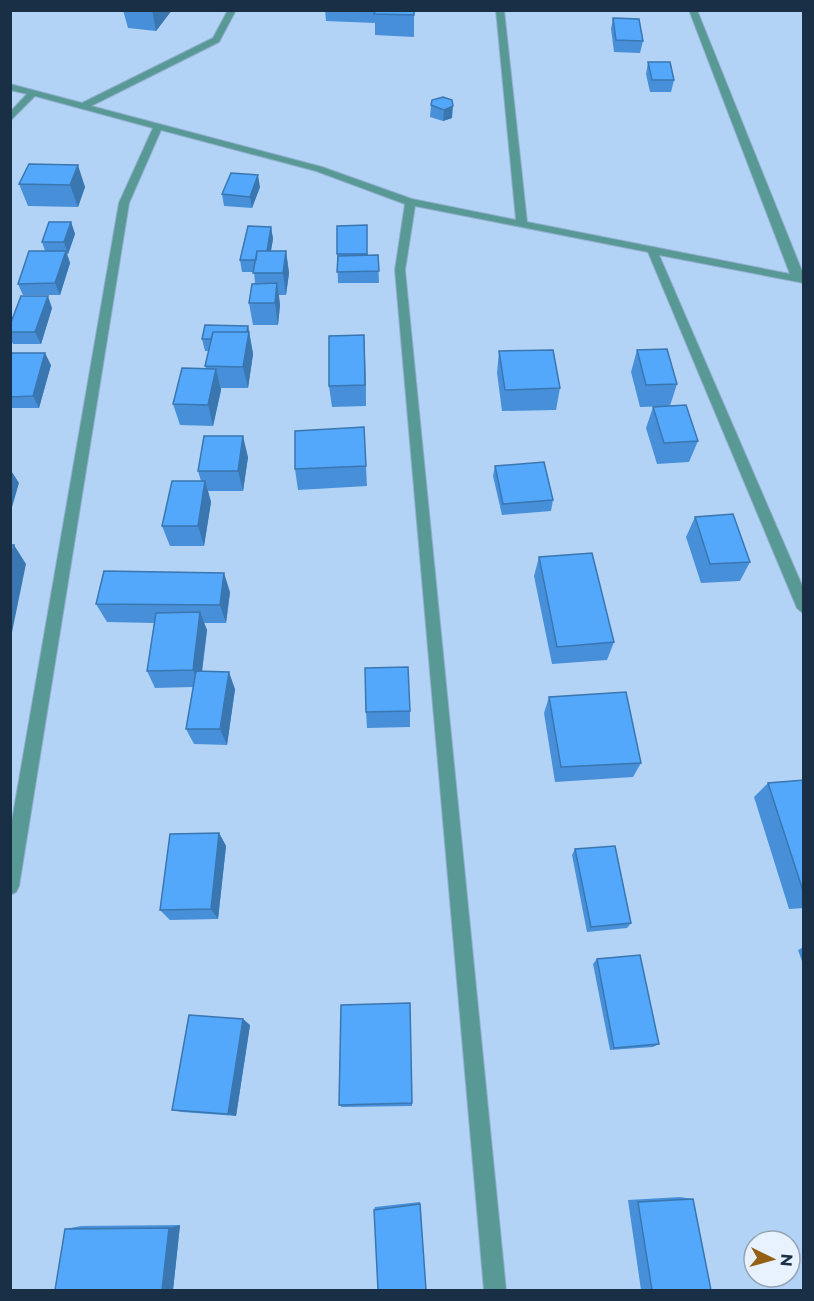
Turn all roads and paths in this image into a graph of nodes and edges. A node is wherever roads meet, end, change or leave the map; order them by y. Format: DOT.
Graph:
graph roads {
  1 [pos="232,10"];
  2 [pos="500,10"];
  3 [pos="693,10"];
  4 [pos="10,87"];
  5 [pos="34,92"];
  6 [pos="83,106"];
  7 [pos="10,118"];
  8 [pos="158,126"];
  9 [pos="410,202"];
  10 [pos="522,224"];
  11 [pos="652,250"];
  12 [pos="801,280"];
  13 [pos="804,608"];
  14 [pos="10,886"];
  15 [pos="495,1290"];
  1 -- 6 [label="street"];
  2 -- 10 [label="street"];
  3 -- 12 [label="street"];
  4 -- 5 [label="street"];
  5 -- 6 [label="street"];
  5 -- 7 [label="street"];
  6 -- 8 [label="street"];
  8 -- 9 [label="street"];
  8 -- 14 [label="street"];
  9 -- 10 [label="street"];
  9 -- 15 [label="street"];
  10 -- 11 [label="street"];
  11 -- 12 [label="street"];
  11 -- 13 [label="street"];
}
